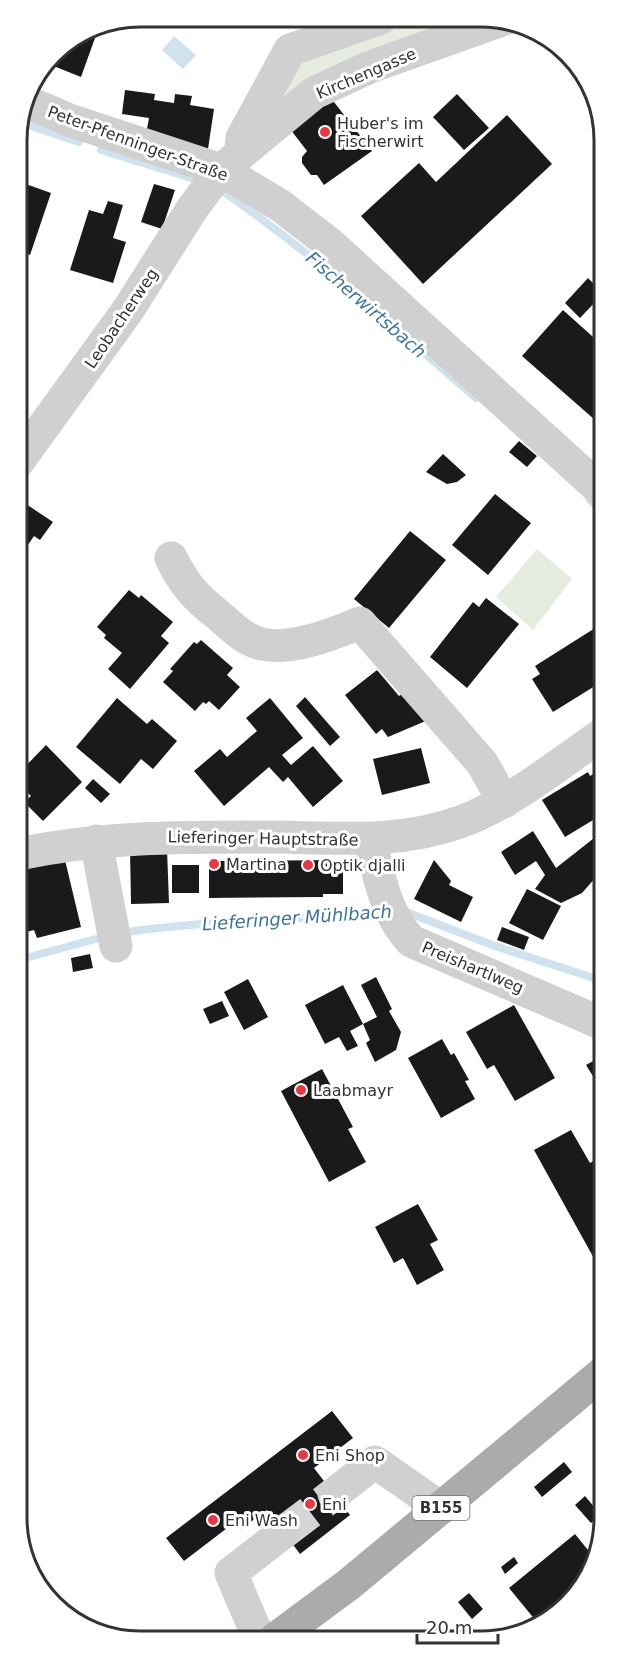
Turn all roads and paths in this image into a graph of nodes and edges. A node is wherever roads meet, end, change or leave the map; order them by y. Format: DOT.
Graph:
graph roads {
  1 [pos="355,27"];
  2 [pos="483,27"];
  3 [pos="33,104"];
  4 [pos="231,161"];
  5 [pos="27,449"];
  6 [pos="594,484"];
  7 [pos="171,558"];
  8 [pos="594,740"];
  9 [pos="504,802"];
  10 [pos="370,839"];
  11 [pos="96,841"];
  12 [pos="27,852"];
  13 [pos="114,934"];
  14 [pos="594,1020"];
  15 [pos="594,1380"];
  16 [pos="334,1494"];
  17 [pos="441,1508"];
  18 [pos="284,1532"];
  19 [pos="256,1631"];
  20 [pos="286,1631"];
  1 -- 4 [label="street"];
  2 -- 4 [label="street, Kirchengasse"];
  3 -- 4 [label="street, Peter-Pfenninger-Straße"];
  4 -- 5 [label="street, Leobacherweg"];
  4 -- 6 [label="street, Peter-Pfenninger-Straße"];
  7 -- 9 [label="street"];
  8 -- 9 [label="street, Lieferinger Hauptstraße"];
  9 -- 10 [label="street, Lieferinger Hauptstraße"];
  10 -- 11 [label="street, Lieferinger Hauptstraße"];
  10 -- 14 [label="street, Preishartlweg"];
  11 -- 12 [label="street, Lieferinger Hauptstraße"];
  11 -- 13 [label="street"];
  15 -- 17 [label="main road, B155"];
  16 -- 17 [label="street"];
  17 -- 20 [label="main road, B155"];
  18 -- 19 [label="street"];
}
